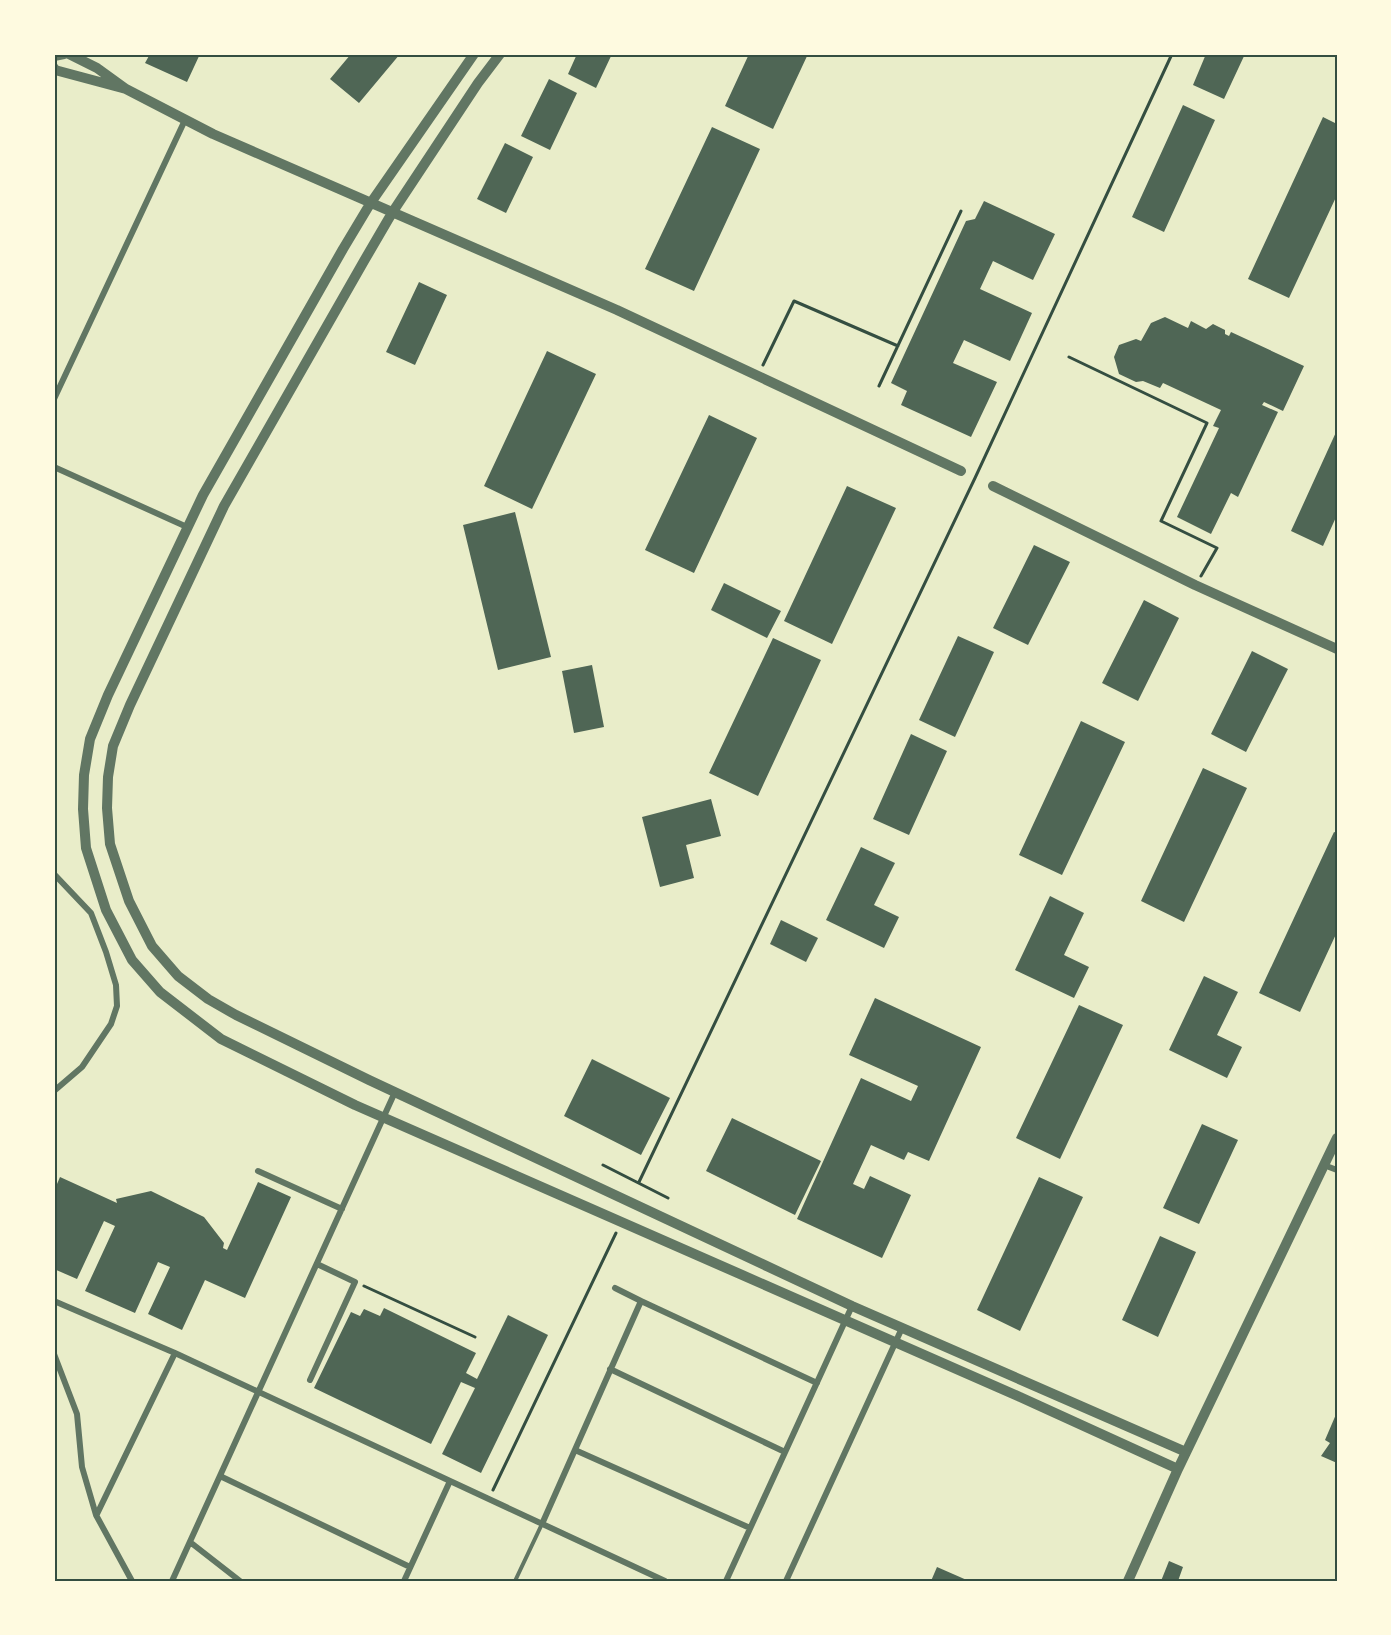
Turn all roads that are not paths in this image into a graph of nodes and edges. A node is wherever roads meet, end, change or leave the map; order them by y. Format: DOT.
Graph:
graph roads {
  1 [pos="64,54"];
  2 [pos="69,54"];
  3 [pos="474,54"];
  4 [pos="500,54"];
  5 [pos="54,56"];
  6 [pos="54,68"];
  7 [pos="126,89"];
  8 [pos="185,120"];
  9 [pos="370,204"];
  10 [pos="392,213"];
  11 [pos="54,399"];
  12 [pos="54,467"];
  13 [pos="961,471"];
  14 [pos="993,486"];
  15 [pos="188,527"];
  16 [pos="1337,649"];
  17 [pos="54,874"];
  18 [pos="54,1091"];
  19 [pos="395,1092"];
  20 [pos="383,1117"];
  21 [pos="1337,1138"];
  22 [pos="1329,1167"];
  23 [pos="1337,1170"];
  24 [pos="258,1171"];
  25 [pos="342,1209"];
  26 [pos="317,1264"];
  27 [pos="615,1288"];
  28 [pos="54,1301"];
  29 [pos="642,1301"];
  30 [pos="852,1306"];
  31 [pos="846,1320"];
  32 [pos="902,1328"];
  33 [pos="896,1342"];
  34 [pos="175,1353"];
  35 [pos="54,1354"];
  36 [pos="610,1369"];
  37 [pos="310,1380"];
  38 [pos="817,1383"];
  39 [pos="258,1392"];
  40 [pos="575,1450"];
  41 [pos="785,1452"];
  42 [pos="1186,1452"];
  43 [pos="1178,1469"];
  44 [pos="220,1476"];
  45 [pos="450,1481"];
  46 [pos="96,1515"];
  47 [pos="542,1524"];
  48 [pos="750,1528"];
  49 [pos="190,1542"];
  50 [pos="410,1567"];
  51 [pos="132,1581"];
  52 [pos="172,1581"];
  53 [pos="240,1581"];
  54 [pos="404,1581"];
  55 [pos="515,1581"];
  56 [pos="665,1581"];
  57 [pos="726,1581"];
  58 [pos="786,1581"];
  59 [pos="1128,1581"];
  1 -- 5 [label="street"];
  2 -- 7 [label="street"];
  3 -- 9 [label="street"];
  4 -- 10 [label="street"];
  6 -- 7 [label="street"];
  7 -- 8 [label="street"];
  8 -- 9 [label="street"];
  8 -- 11 [label="street"];
  9 -- 10 [label="street"];
  9 -- 15 [label="street"];
  10 -- 13 [label="street"];
  10 -- 19 [label="street"];
  12 -- 15 [label="street"];
  14 -- 16 [label="street"];
  15 -- 20 [label="street"];
  17 -- 18 [label="street"];
  19 -- 20 [label="street"];
  19 -- 30 [label="street"];
  20 -- 25 [label="street"];
  20 -- 31 [label="street"];
  21 -- 42 [label="street"];
  22 -- 23 [label="street"];
  24 -- 25 [label="street"];
  25 -- 26 [label="street"];
  26 -- 37 [label="street"];
  26 -- 39 [label="street"];
  27 -- 29 [label="street"];
  28 -- 34 [label="street"];
  29 -- 36 [label="street"];
  29 -- 38 [label="street"];
  30 -- 31 [label="street"];
  30 -- 32 [label="street"];
  31 -- 33 [label="street"];
  31 -- 38 [label="street"];
  32 -- 33 [label="street"];
  32 -- 42 [label="street"];
  33 -- 43 [label="street"];
  33 -- 58 [label="street"];
  34 -- 39 [label="street"];
  34 -- 46 [label="street"];
  35 -- 46 [label="street"];
  36 -- 40 [label="street"];
  36 -- 41 [label="street"];
  38 -- 41 [label="street"];
  39 -- 44 [label="street"];
  39 -- 45 [label="street"];
  40 -- 47 [label="street"];
  40 -- 48 [label="street"];
  41 -- 48 [label="street"];
  42 -- 43 [label="street"];
  43 -- 59 [label="street"];
  44 -- 49 [label="street"];
  44 -- 50 [label="street"];
  45 -- 47 [label="street"];
  45 -- 50 [label="street"];
  46 -- 51 [label="street"];
  47 -- 55 [label="lane"];
  47 -- 56 [label="street"];
  48 -- 57 [label="street"];
  49 -- 52 [label="street"];
  49 -- 53 [label="street"];
  50 -- 54 [label="street"];
}
